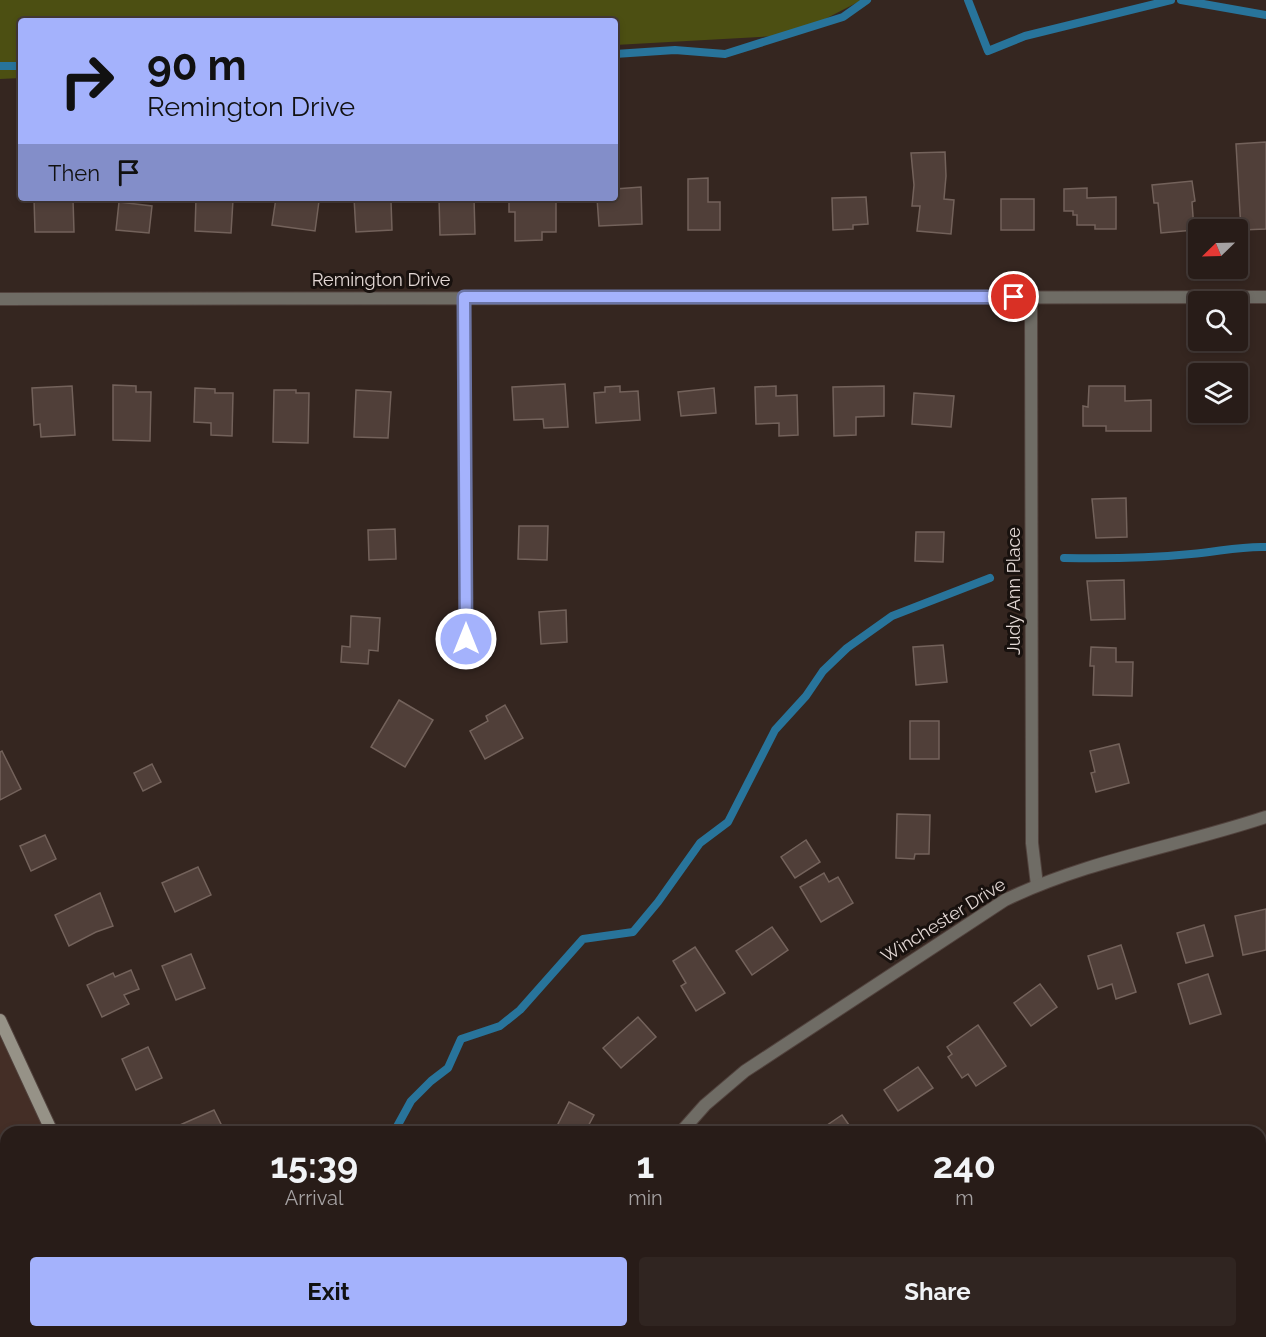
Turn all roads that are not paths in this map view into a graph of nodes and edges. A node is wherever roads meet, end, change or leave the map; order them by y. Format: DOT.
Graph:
graph roads {
  1 [pos="464,297"];
  2 [pos="1030,297"];
  3 [pos="1266,297"];
  4 [pos="0,299"];
  5 [pos="466,639"];
  6 [pos="1266,817"];
  7 [pos="1037,885"];
  8 [pos="0,1020"];
  9 [pos="49,1126"];
  10 [pos="686,1126"];
  1 -- 2 [label="street, Remington Drive"];
  1 -- 4 [label="street, Remington Drive"];
  1 -- 5 [label="street"];
  2 -- 3 [label="street, Remington Drive"];
  2 -- 7 [label="street, Judy Ann Place"];
  6 -- 7 [label="street, Winchester Drive"];
  7 -- 10 [label="street, Winchester Drive"];
  8 -- 9 [label="main road"];
}
